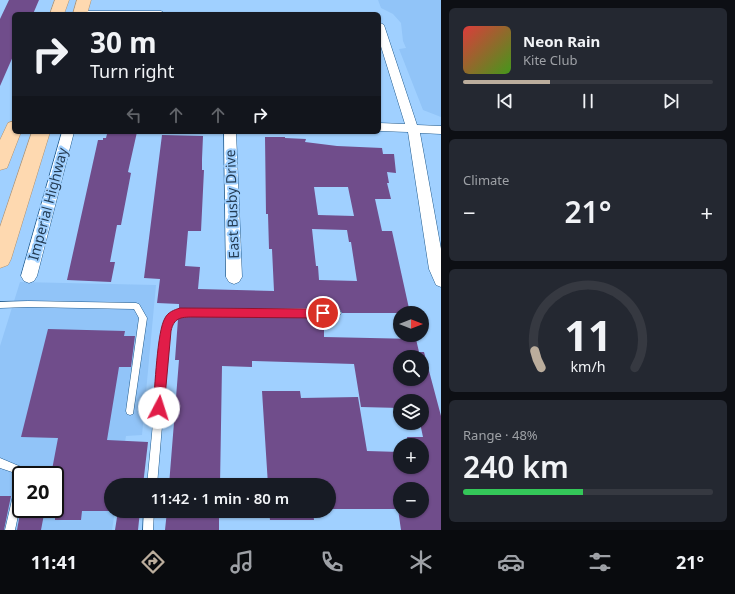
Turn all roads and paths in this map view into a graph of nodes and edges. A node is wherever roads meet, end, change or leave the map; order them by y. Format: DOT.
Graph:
graph roads {
  1 [pos="62,0"];
  2 [pos="84,0"];
  3 [pos="58,12"];
  4 [pos="81,12"];
  5 [pos="381,31"];
  6 [pos="381,127"];
  7 [pos="412,130"];
  8 [pos="441,130"];
  9 [pos="12,132"];
  10 [pos="40,134"];
  11 [pos="67,134"];
  12 [pos="230,134"];
  13 [pos="0,163"];
  14 [pos="7,215"];
  15 [pos="0,259"];
  16 [pos="440,272"];
  17 [pos="29,276"];
  18 [pos="234,277"];
  19 [pos="0,305"];
  20 [pos="337,313"];
  21 [pos="130,411"];
  22 [pos="0,463"];
  23 [pos="12,468"];
  24 [pos="153,478"];
  25 [pos="13,518"];
  26 [pos="149,518"];
  27 [pos="10,530"];
  28 [pos="148,530"];
  1 -- 3 [label="main road"];
  2 -- 4 [label="main road"];
  5 -- 7 [label="street"];
  6 -- 7 [label="street"];
  7 -- 8 [label="street"];
  7 -- 16 [label="street"];
  9 -- 13 [label="main road"];
  10 -- 14 [label="main road, Imperial Highway"];
  11 -- 17 [label="street, Imperial Highway"];
  12 -- 18 [label="street, East Busby Drive"];
  14 -- 15 [label="main road, Imperial Highway"];
  19 -- 21 [label="lane"];
  20 -- 24 [label="lane"];
  22 -- 23 [label="lane"];
  25 -- 27 [label="lane"];
  26 -- 28 [label="lane"];
}
